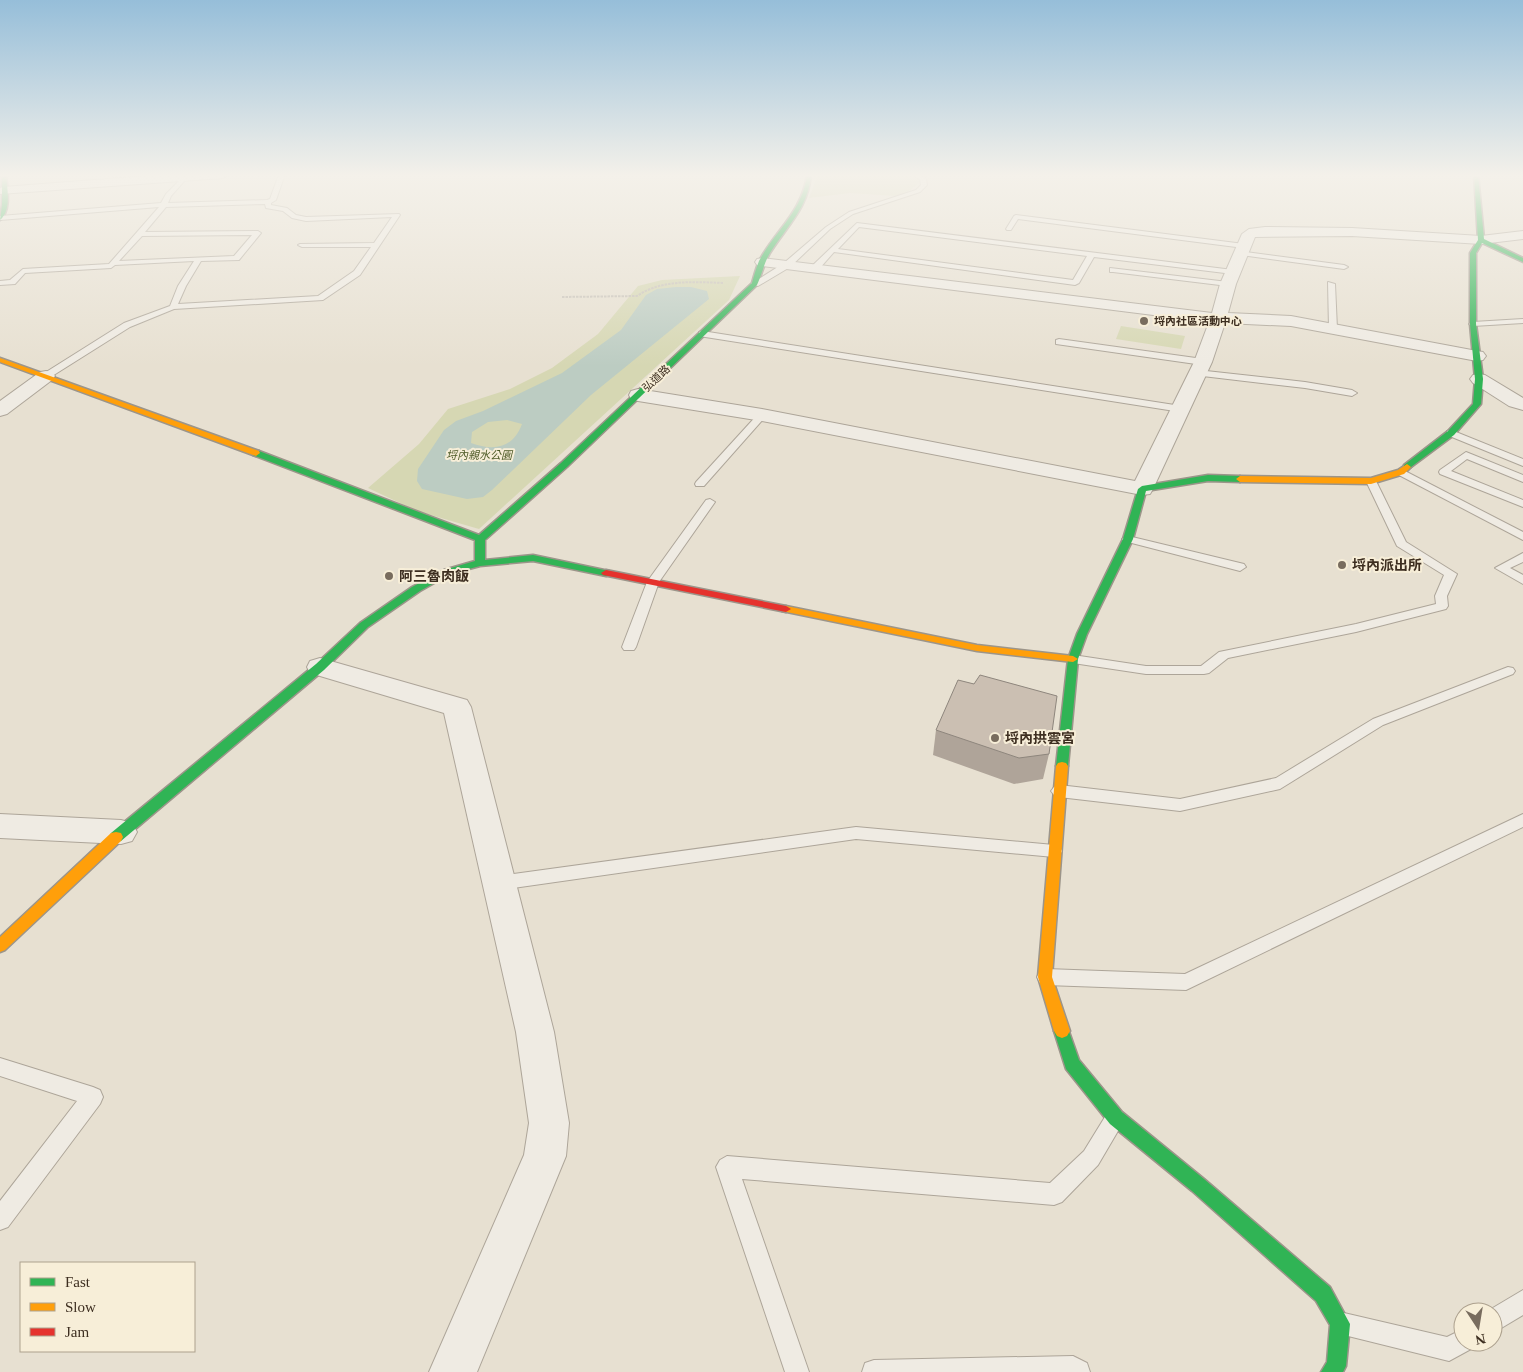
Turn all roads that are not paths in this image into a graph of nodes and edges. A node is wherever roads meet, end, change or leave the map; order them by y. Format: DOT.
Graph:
graph roads {
  1 [pos="136,238"];
  2 [pos="254,238"];
  3 [pos="380,238"];
  4 [pos="778,238"];
  5 [pos="817,238"];
  6 [pos="844,238"];
  7 [pos="963,238"];
  8 [pos="1165,238"];
  9 [pos="1247,238"];
  10 [pos="1449,238"];
  11 [pos="1498,238"];
  12 [pos="1481,240"];
  13 [pos="376,244"];
  14 [pos="302,246"];
  15 [pos="1243,249"];
  16 [pos="832,250"];
  17 [pos="1092,254"];
  18 [pos="199,259"];
  19 [pos="1523,260"];
  20 [pos="113,262"];
  21 [pos="762,262"];
  22 [pos="787,265"];
  23 [pos="816,267"];
  24 [pos="1344,267"];
  25 [pos="1113,270"];
  26 [pos="1230,278"];
  27 [pos="0,283"];
  28 [pos="755,284"];
  29 [pos="1331,284"];
  30 [pos="173,307"];
  31 [pos="1219,318"];
  32 [pos="1523,321"];
  33 [pos="1474,324"];
  34 [pos="1333,329"];
  35 [pos="702,334"];
  36 [pos="1059,342"];
  37 [pos="1478,356"];
  38 [pos="0,360"];
  39 [pos="1200,367"];
  40 [pos="46,376"];
  41 [pos="1479,379"];
  42 [pos="1352,393"];
  43 [pos="638,395"];
  44 [pos="1523,404"];
  45 [pos="1180,409"];
  46 [pos="0,410"];
  47 [pos="762,415"];
  48 [pos="1451,433"];
  49 [pos="1523,463"];
  50 [pos="1401,472"];
  51 [pos="1523,478"];
  52 [pos="1371,481"];
  53 [pos="700,484"];
  54 [pos="1142,489"];
  55 [pos="710,502"];
  56 [pos="1523,504"];
  57 [pos="1523,536"];
  58 [pos="480,539"];
  59 [pos="1128,539"];
  60 [pos="1523,557"];
  61 [pos="480,563"];
  62 [pos="1240,568"];
  63 [pos="1523,580"];
  64 [pos="653,582"];
  65 [pos="629,647"];
  66 [pos="1073,659"];
  67 [pos="320,667"];
  68 [pos="1508,671"];
  69 [pos="1059,791"];
  70 [pos="1523,820"];
  71 [pos="0,826"];
  72 [pos="121,832"];
  73 [pos="1054,851"];
  74 [pos="499,884"];
  75 [pos="0,946"];
  76 [pos="1045,976"];
  77 [pos="0,1067"];
  78 [pos="1116,1118"];
  79 [pos="0,1219"];
  80 [pos="1523,1302"];
  81 [pos="1503,1315"];
  82 [pos="1340,1324"];
  83 [pos="1453,1347"];
  84 [pos="453,1372"];
  85 [pos="797,1372"];
  86 [pos="874,1372"];
  87 [pos="1078,1372"];
  88 [pos="1331,1372"];
  1 -- 20 [label="lane"];
  2 -- 18 [label="lane"];
  3 -- 13 [label="lane"];
  4 -- 21 [label="street, 弘道路"];
  5 -- 22 [label="lane"];
  6 -- 16 [label="lane"];
  7 -- 17 [label="lane"];
  8 -- 15 [label="lane"];
  9 -- 15 [label="street"];
  10 -- 12 [label="street"];
  11 -- 12 [label="street"];
  12 -- 19 [label="street"];
  12 -- 33 [label="street"];
  13 -- 14 [label="lane"];
  13 -- 30 [label="lane"];
  15 -- 24 [label="lane"];
  15 -- 26 [label="street"];
  16 -- 17 [label="lane"];
  16 -- 23 [label="lane"];
  17 -- 26 [label="lane"];
  18 -- 20 [label="lane"];
  18 -- 30 [label="lane"];
  20 -- 27 [label="lane"];
  21 -- 22 [label="street"];
  21 -- 28 [label="street, 弘道路"];
  22 -- 23 [label="street"];
  22 -- 28 [label="lane"];
  23 -- 31 [label="street"];
  25 -- 26 [label="lane"];
  26 -- 31 [label="street"];
  28 -- 35 [label="street, 弘道路"];
  29 -- 34 [label="lane"];
  30 -- 40 [label="lane"];
  31 -- 34 [label="street"];
  31 -- 39 [label="street"];
  32 -- 33 [label="lane"];
  33 -- 37 [label="street"];
  34 -- 37 [label="street"];
  35 -- 43 [label="street, 弘道路"];
  35 -- 45 [label="lane"];
  36 -- 39 [label="lane"];
  37 -- 41 [label="street"];
  38 -- 40 [label="street"];
  39 -- 42 [label="lane"];
  39 -- 45 [label="street"];
  40 -- 46 [label="street"];
  40 -- 58 [label="street"];
  41 -- 44 [label="street"];
  41 -- 48 [label="street"];
  43 -- 47 [label="street"];
  43 -- 58 [label="street, 弘道路"];
  45 -- 54 [label="street"];
  47 -- 53 [label="lane"];
  47 -- 54 [label="street"];
  48 -- 49 [label="lane"];
  48 -- 50 [label="street"];
  50 -- 52 [label="street"];
  50 -- 57 [label="lane"];
  51 -- 56 [label="lane"];
  52 -- 54 [label="street"];
  52 -- 66 [label="lane"];
  54 -- 59 [label="street"];
  55 -- 64 [label="lane"];
  58 -- 61 [label="street"];
  59 -- 62 [label="lane"];
  59 -- 66 [label="street"];
  60 -- 63 [label="lane"];
  61 -- 64 [label="street"];
  61 -- 67 [label="street"];
  64 -- 65 [label="lane"];
  64 -- 66 [label="street"];
  66 -- 69 [label="street"];
  67 -- 72 [label="street"];
  67 -- 74 [label="street"];
  68 -- 69 [label="lane"];
  69 -- 73 [label="street"];
  70 -- 76 [label="lane"];
  71 -- 72 [label="street"];
  72 -- 75 [label="street"];
  73 -- 74 [label="lane"];
  73 -- 76 [label="street"];
  74 -- 84 [label="street"];
  76 -- 78 [label="street"];
  77 -- 79 [label="lane"];
  78 -- 82 [label="street"];
  78 -- 85 [label="lane"];
  80 -- 81 [label="lane"];
  82 -- 83 [label="lane"];
  82 -- 88 [label="street"];
  86 -- 87 [label="lane"];
}
